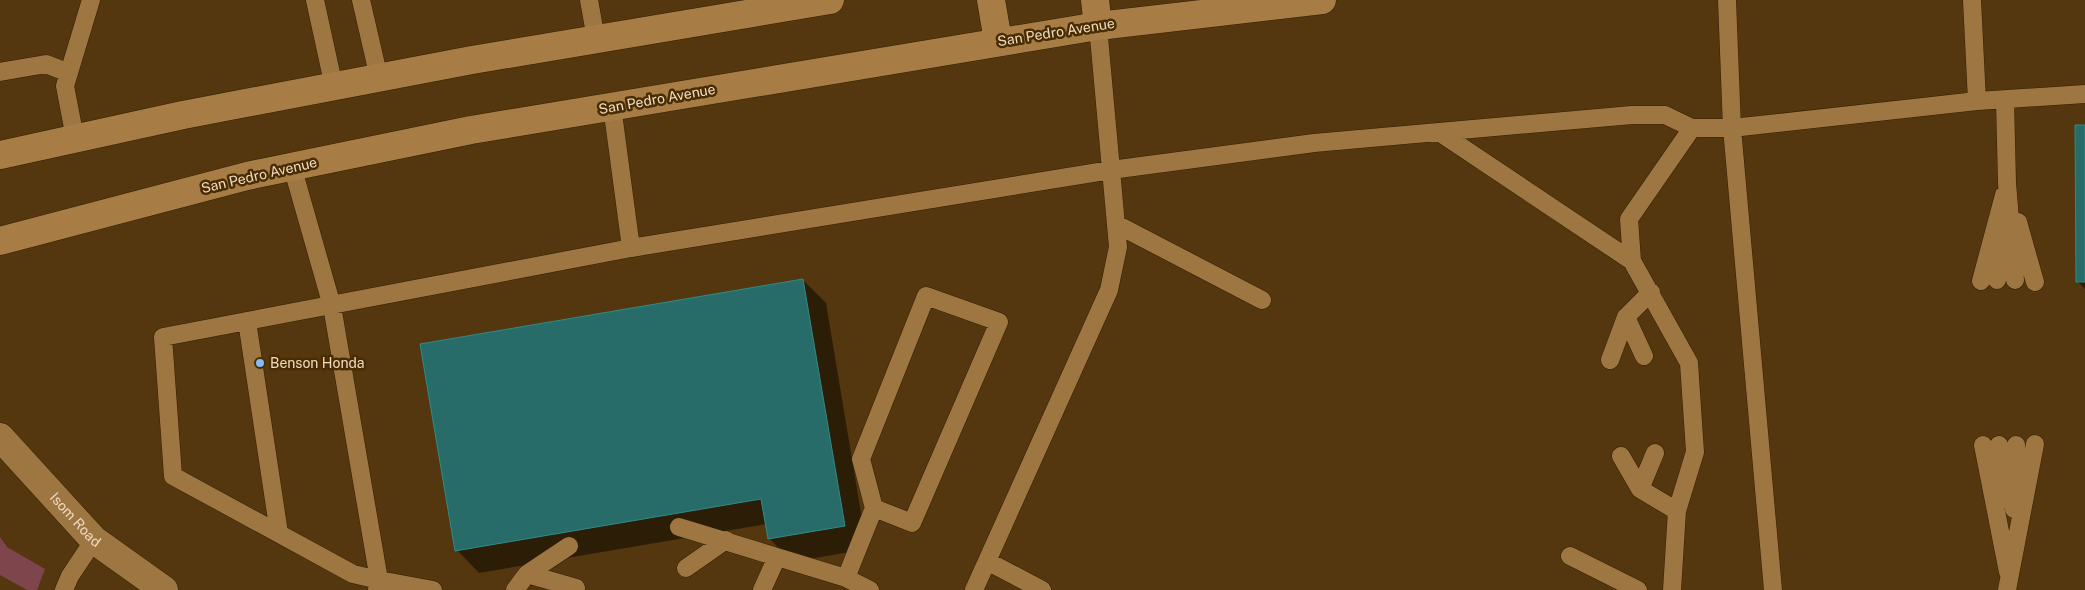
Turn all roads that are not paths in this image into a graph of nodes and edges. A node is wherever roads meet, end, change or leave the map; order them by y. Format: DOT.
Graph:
graph roads {
  1 [pos="91,0"];
  2 [pos="315,0"];
  3 [pos="361,0"];
  4 [pos="589,0"];
  5 [pos="830,0"];
  6 [pos="991,0"];
  7 [pos="1322,0"];
  8 [pos="1728,0"];
  9 [pos="1972,0"];
  10 [pos="1096,13"];
  11 [pos="596,39"];
  12 [pos="998,41"];
  13 [pos="0,72"];
  14 [pos="69,73"];
  15 [pos="379,78"];
  16 [pos="334,86"];
  17 [pos="2085,94"];
  18 [pos="2004,100"];
  19 [pos="1977,101"];
  20 [pos="612,106"];
  21 [pos="1692,128"];
  22 [pos="1732,128"];
  23 [pos="1438,132"];
  24 [pos="75,138"];
  25 [pos="0,155"];
  26 [pos="292,166"];
  27 [pos="1111,170"];
  28 [pos="2007,183"];
  29 [pos="1116,224"];
  30 [pos="0,241"];
  31 [pos="632,248"];
  32 [pos="1632,261"];
  33 [pos="1989,280"];
  34 [pos="2015,280"];
  35 [pos="2034,282"];
  36 [pos="1651,292"];
  37 [pos="1262,300"];
  38 [pos="332,306"];
  39 [pos="1626,317"];
  40 [pos="247,321"];
  41 [pos="1644,356"];
  42 [pos="1610,360"];
  43 [pos="0,437"];
  44 [pos="2035,444"];
  45 [pos="1655,453"];
  46 [pos="1621,456"];
  47 [pos="1640,489"];
  48 [pos="874,508"];
  49 [pos="1678,511"];
  50 [pos="679,527"];
  51 [pos="279,534"];
  52 [pos="94,540"];
  53 [pos="726,540"];
  54 [pos="570,546"];
  55 [pos="1570,556"];
  56 [pos="778,557"];
  57 [pos="987,561"];
  58 [pos="686,568"];
  59 [pos="527,574"];
  60 [pos="846,578"];
  61 [pos="378,585"];
  62 [pos="2009,586"];
  63 [pos="576,588"];
  64 [pos="64,590"];
  65 [pos="164,590"];
  66 [pos="434,590"];
  67 [pos="515,590"];
  68 [pos="762,590"];
  69 [pos="870,590"];
  70 [pos="974,590"];
  71 [pos="1042,590"];
  72 [pos="1638,590"];
  73 [pos="1672,590"];
  74 [pos="1773,590"];
  1 -- 14 [label="lane"];
  2 -- 16 [label="lane"];
  3 -- 15 [label="lane"];
  4 -- 11 [label="lane"];
  5 -- 11 [label="main road"];
  6 -- 12 [label="main road"];
  7 -- 10 [label="main road, San Pedro Avenue"];
  8 -- 22 [label="lane"];
  9 -- 19 [label="lane"];
  10 -- 12 [label="main road, San Pedro Avenue"];
  10 -- 27 [label="lane"];
  11 -- 15 [label="main road"];
  12 -- 20 [label="main road, San Pedro Avenue"];
  13 -- 14 [label="lane"];
  14 -- 24 [label="lane"];
  15 -- 16 [label="main road"];
  16 -- 24 [label="main road"];
  17 -- 18 [label="lane"];
  18 -- 19 [label="lane"];
  18 -- 28 [label="lane"];
  19 -- 22 [label="lane"];
  20 -- 26 [label="main road, San Pedro Avenue"];
  20 -- 31 [label="lane"];
  21 -- 22 [label="lane"];
  21 -- 23 [label="lane"];
  21 -- 32 [label="lane"];
  22 -- 74 [label="lane"];
  23 -- 27 [label="lane"];
  23 -- 32 [label="lane"];
  24 -- 25 [label="main road"];
  26 -- 30 [label="main road, San Pedro Avenue"];
  26 -- 38 [label="lane"];
  27 -- 29 [label="lane"];
  27 -- 31 [label="lane"];
  28 -- 33 [label="lane"];
  28 -- 34 [label="lane"];
  28 -- 35 [label="lane"];
  29 -- 37 [label="lane"];
  29 -- 57 [label="lane"];
  31 -- 38 [label="lane"];
  32 -- 36 [label="lane"];
  36 -- 39 [label="lane"];
  36 -- 49 [label="lane"];
  38 -- 40 [label="lane"];
  38 -- 61 [label="lane"];
  39 -- 41 [label="lane"];
  39 -- 42 [label="lane"];
  40 -- 51 [label="lane"];
  40 -- 51 [label="lane"];
  43 -- 52 [label="street, Isom Road"];
  44 -- 62 [label="lane"];
  45 -- 47 [label="lane"];
  46 -- 47 [label="lane"];
  47 -- 49 [label="lane"];
  48 -- 48 [label="lane"];
  48 -- 60 [label="lane"];
  49 -- 73 [label="lane"];
  50 -- 53 [label="lane"];
  51 -- 61 [label="lane"];
  52 -- 64 [label="lane"];
  52 -- 65 [label="street, Isom Road"];
  53 -- 56 [label="lane"];
  53 -- 58 [label="lane"];
  54 -- 59 [label="lane"];
  55 -- 72 [label="lane"];
  56 -- 60 [label="lane"];
  56 -- 68 [label="lane"];
  57 -- 70 [label="lane"];
  57 -- 71 [label="lane"];
  59 -- 63 [label="lane"];
  59 -- 67 [label="lane"];
  60 -- 69 [label="lane"];
  61 -- 66 [label="lane"];
  62 -- 62 [label="lane"];
}
